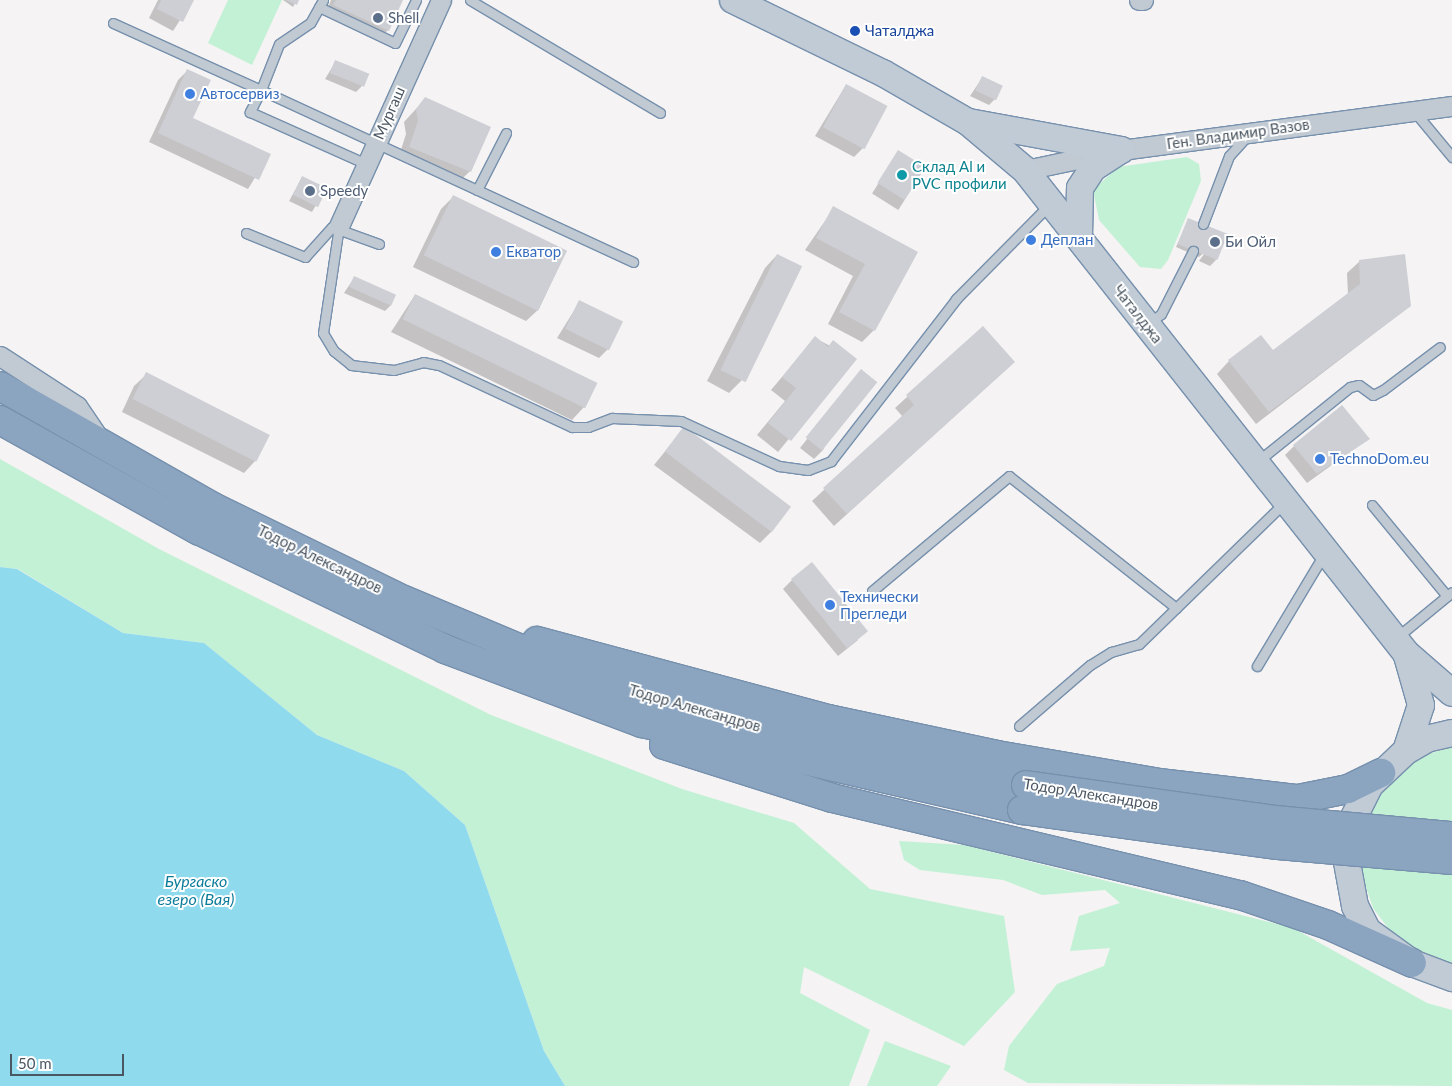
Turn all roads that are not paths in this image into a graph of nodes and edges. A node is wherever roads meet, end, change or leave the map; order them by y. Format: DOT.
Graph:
graph roads {
  1 [pos="416,0"];
  2 [pos="439,0"];
  3 [pos="470,0"];
  4 [pos="733,0"];
  5 [pos="321,4"];
  6 [pos="112,22"];
  7 [pos="261,90"];
  8 [pos="1452,106"];
  9 [pos="1414,110"];
  10 [pos="660,113"];
  11 [pos="968,122"];
  12 [pos="1252,131"];
  13 [pos="506,133"];
  14 [pos="376,144"];
  15 [pos="1121,150"];
  16 [pos="1452,157"];
  17 [pos="366,164"];
  18 [pos="1025,170"];
  19 [pos="477,190"];
  20 [pos="1051,204"];
  21 [pos="1203,224"];
  22 [pos="338,226"];
  23 [pos="246,233"];
  24 [pos="1078,238"];
  25 [pos="379,244"];
  26 [pos="1192,250"];
  27 [pos="634,262"];
  28 [pos="1146,324"];
  29 [pos="1440,347"];
  30 [pos="0,356"];
  31 [pos="0,386"];
  32 [pos="0,420"];
  33 [pos="104,446"];
  34 [pos="1256,462"];
  35 [pos="1286,501"];
  36 [pos="1372,505"];
  37 [pos="1325,551"];
  38 [pos="872,591"];
  39 [pos="1449,594"];
  40 [pos="1176,608"];
  41 [pos="455,623"];
  42 [pos="1400,646"];
  43 [pos="445,649"];
  44 [pos="1257,666"];
  45 [pos="1452,693"];
  46 [pos="1019,726"];
  47 [pos="1452,733"];
  48 [pos="1406,751"];
  49 [pos="1381,773"];
  50 [pos="1024,797"];
  51 [pos="1452,836"];
  52 [pos="1452,860"];
  53 [pos="1412,963"];
  54 [pos="1452,978"];
  1 -- 5 [label="lane"];
  2 -- 14 [label="street, Мургаш"];
  3 -- 10 [label="lane"];
  4 -- 11 [label="main road, Чаталджа"];
  5 -- 7 [label="lane"];
  6 -- 7 [label="lane"];
  7 -- 14 [label="lane"];
  7 -- 17 [label="lane"];
  8 -- 9 [label="street, Ген. Владимир Вазов"];
  9 -- 12 [label="street, Ген. Владимир Вазов"];
  9 -- 16 [label="lane"];
  11 -- 15 [label="main road"];
  11 -- 18 [label="main road, Чаталджа"];
  12 -- 15 [label="street, Ген. Владимир Вазов"];
  12 -- 21 [label="lane"];
  13 -- 19 [label="lane"];
  14 -- 17 [label="street, Мургаш"];
  14 -- 19 [label="lane"];
  15 -- 18 [label="street, Ген. Владимир Вазов"];
  15 -- 24 [label="main road"];
  17 -- 22 [label="street, Мургаш"];
  18 -- 20 [label="main road, Чаталджа"];
  19 -- 27 [label="lane"];
  20 -- 22 [label="lane"];
  20 -- 24 [label="main road, Чаталджа"];
  22 -- 23 [label="lane"];
  22 -- 25 [label="lane"];
  24 -- 28 [label="main road, Чаталджа"];
  26 -- 28 [label="lane"];
  28 -- 34 [label="main road, Чаталджа"];
  29 -- 34 [label="lane"];
  30 -- 33 [label="street"];
  31 -- 33 [label="highway, Тодор Александров"];
  32 -- 43 [label="highway, Тодор Александров"];
  33 -- 41 [label="highway, Тодор Александров"];
  34 -- 35 [label="main road, Чаталджа"];
  35 -- 37 [label="main road, Чаталджа"];
  35 -- 40 [label="lane"];
  36 -- 39 [label="lane"];
  37 -- 42 [label="main road, Чаталджа"];
  37 -- 44 [label="lane"];
  38 -- 40 [label="lane"];
  39 -- 42 [label="lane"];
  40 -- 46 [label="lane"];
  41 -- 49 [label="highway"];
  41 -- 50 [label="highway, Тодор Александров"];
  42 -- 45 [label="main road, Чаталджа"];
  42 -- 48 [label="main road, Чаталджа"];
  43 -- 50 [label="highway, Тодор Александров"];
  43 -- 53 [label="highway"];
  47 -- 48 [label="main road"];
  48 -- 49 [label="main road"];
  49 -- 53 [label="main road"];
  50 -- 51 [label="highway, Тодор Александров, bridge"];
  50 -- 52 [label="highway, Тодор Александров, bridge"];
  53 -- 54 [label="main road"];
}
